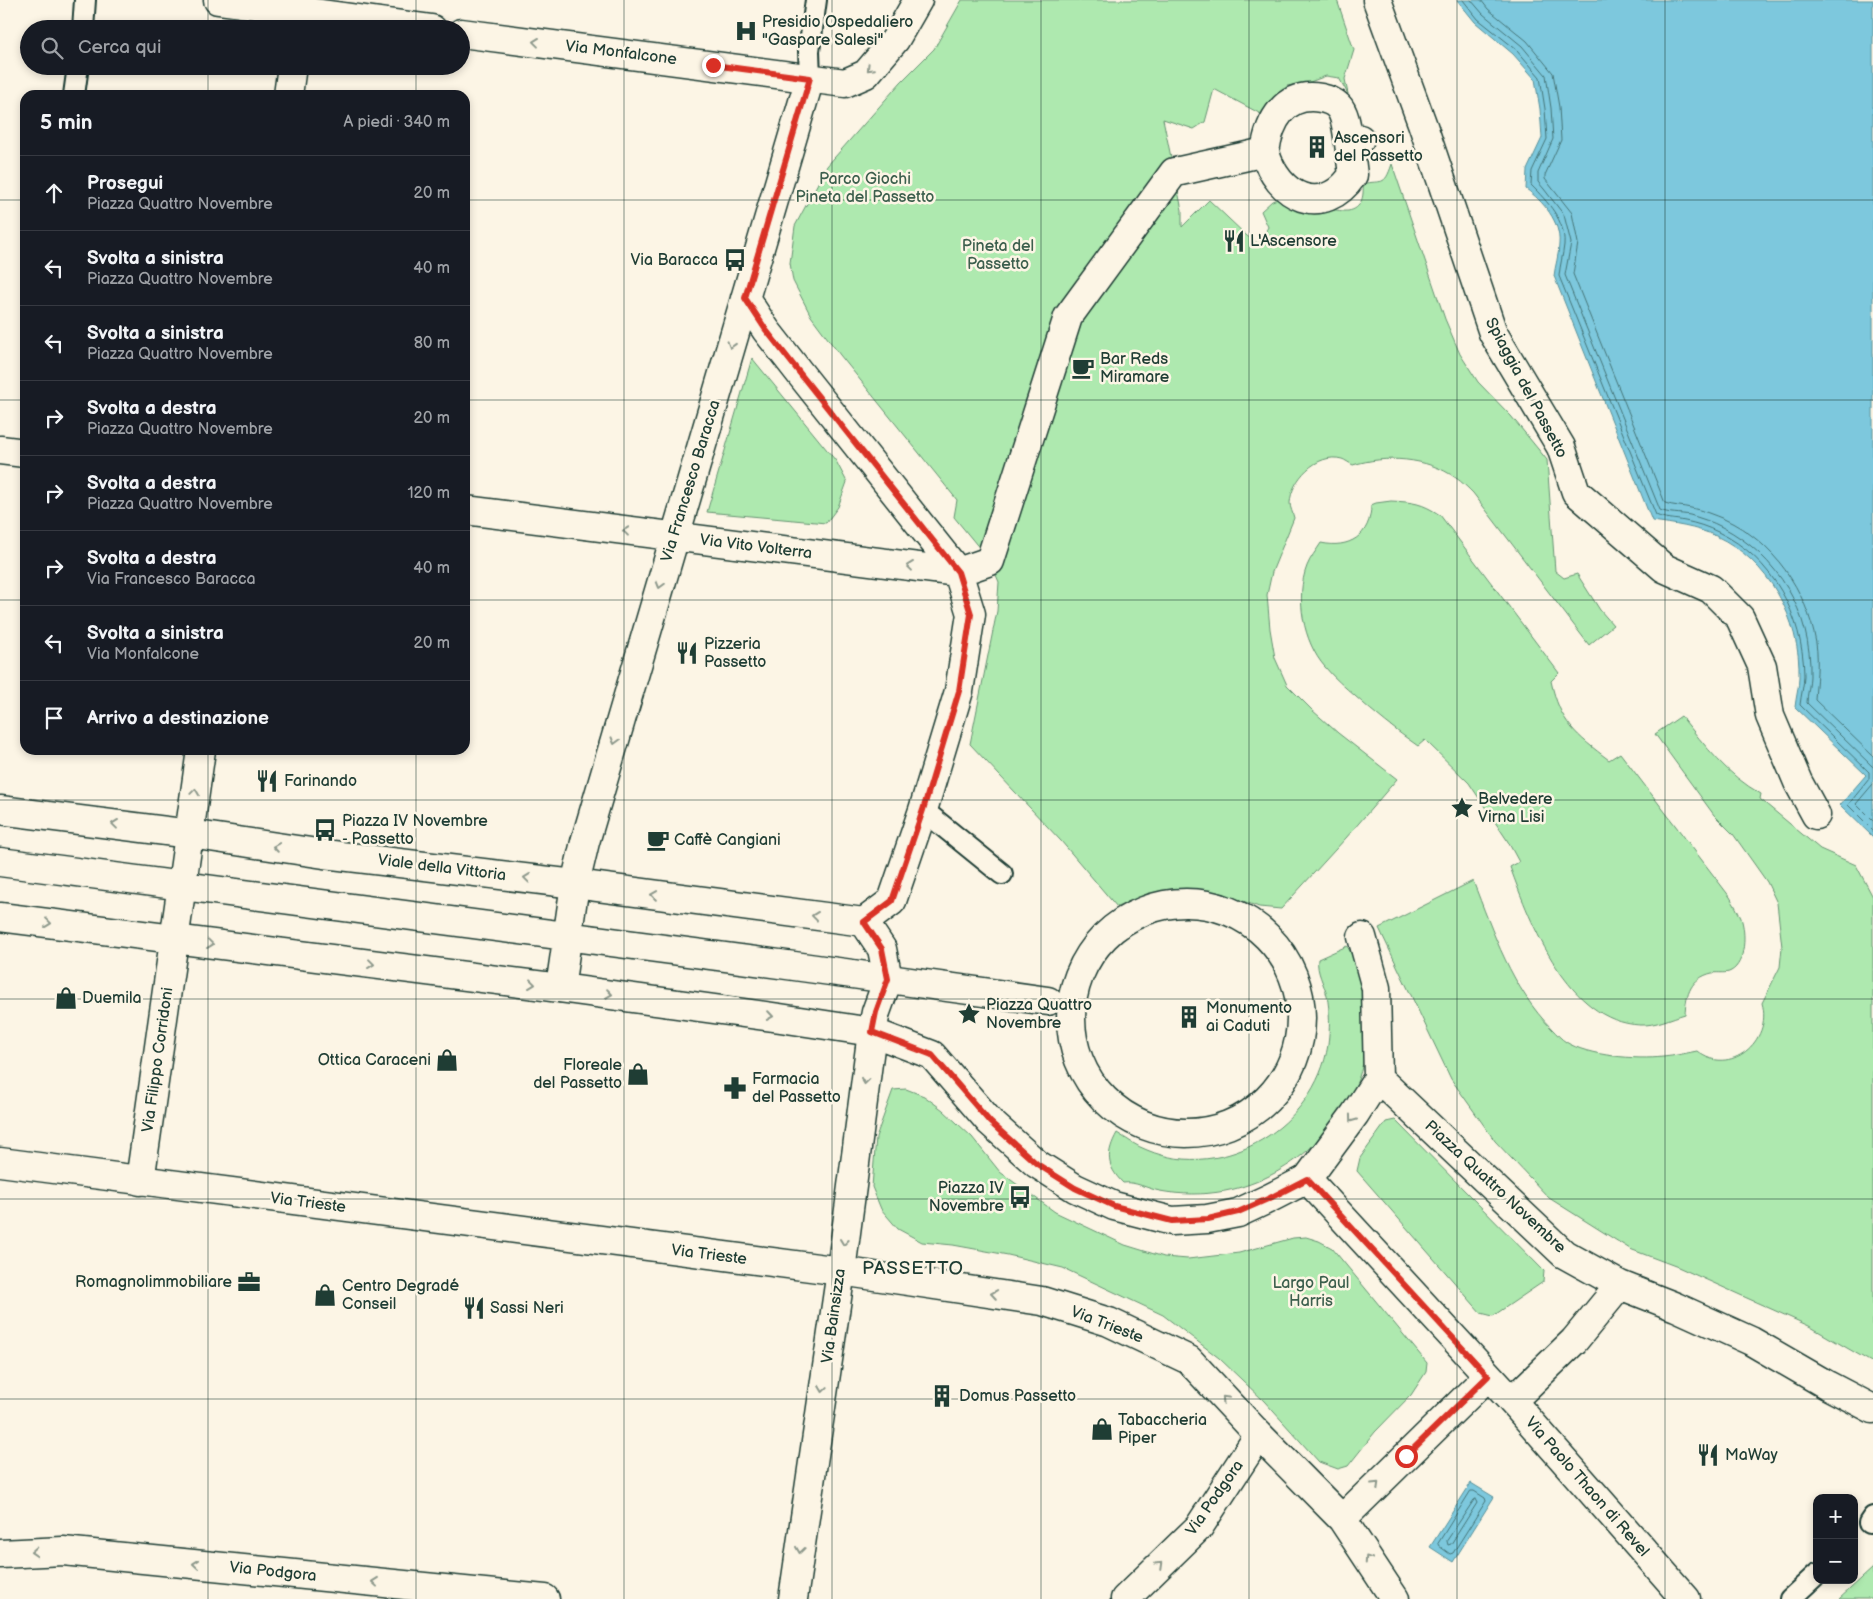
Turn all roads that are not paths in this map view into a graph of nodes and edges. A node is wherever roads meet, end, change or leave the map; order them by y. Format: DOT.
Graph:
graph roads {
  1 [pos="85,0"];
  2 [pos="218,0"];
  3 [pos="816,0"];
  4 [pos="918,0"];
  5 [pos="1377,0"];
  6 [pos="300,13"];
  7 [pos="84,20"];
  8 [pos="358,20"];
  9 [pos="470,33"];
  10 [pos="77,75"];
  11 [pos="291,75"];
  12 [pos="810,78"];
  13 [pos="75,90"];
  14 [pos="289,90"];
  15 [pos="1266,152"];
  16 [pos="745,298"];
  17 [pos="0,450"];
  18 [pos="20,452"];
  19 [pos="470,511"];
  20 [pos="674,537"];
  21 [pos="958,572"];
  22 [pos="200,755"];
  23 [pos="0,810"];
  24 [pos="923,810"];
  25 [pos="1816,815"];
  26 [pos="190,834"];
  27 [pos="0,862"];
  28 [pos="1002,874"];
  29 [pos="575,884"];
  30 [pos="183,886"];
  31 [pos="0,917"];
  32 [pos="864,922"];
  33 [pos="568,936"];
  34 [pos="1362,937"];
  35 [pos="175,940"];
  36 [pos="888,979"];
  37 [pos="1296,980"];
  38 [pos="560,988"];
  39 [pos="1048,1001"];
  40 [pos="872,1032"];
  41 [pos="1378,1078"];
  42 [pos="0,1162"];
  43 [pos="1307,1179"];
  44 [pos="140,1181"];
  45 [pos="841,1271"];
  46 [pos="1620,1285"];
  47 [pos="1488,1376"];
  48 [pos="1512,1401"];
  49 [pos="1873,1409"];
  50 [pos="1259,1435"];
  51 [pos="1342,1519"];
  52 [pos="0,1554"];
  53 [pos="1813,1578"];
  54 [pos="546,1599"];
  55 [pos="793,1599"];
  56 [pos="1125,1599"];
  57 [pos="1395,1599"];
  58 [pos="1686,1599"];
  59 [pos="1790,1599"];
  1 -- 7 [label="lane"];
  2 -- 6 [label="street"];
  3 -- 12 [label="lane"];
  4 -- 12 [label="street, Via Monfalcone, one-way"];
  5 -- 25 [label="street, Spiaggia del Passetto"];
  6 -- 8 [label="street"];
  12 -- 9 [label="street, Via Monfalcone, one-way"];
  10 -- 13 [label="lane"];
  11 -- 14 [label="street"];
  12 -- 16 [label="street, Via Francesco Baracca"];
  15 -- 15 [label="street"];
  15 -- 21 [label="street"];
  16 -- 20 [label="street, Via Francesco Baracca, one-way"];
  16 -- 21 [label="street"];
  17 -- 18 [label="street"];
  20 -- 19 [label="street, Via Vito Volterra, one-way"];
  21 -- 20 [label="street, Via Vito Volterra, one-way"];
  20 -- 29 [label="street, Via Francesco Baracca, one-way"];
  21 -- 24 [label="street"];
  26 -- 22 [label="street, one-way"];
  26 -- 23 [label="street, Viale della Vittoria, one-way"];
  24 -- 28 [label="lane"];
  24 -- 32 [label="street"];
  29 -- 26 [label="street, Viale della Vittoria, one-way"];
  26 -- 30 [label="street"];
  27 -- 30 [label="street"];
  32 -- 29 [label="street, Viale della Vittoria, one-way"];
  29 -- 33 [label="street"];
  30 -- 33 [label="street"];
  30 -- 35 [label="street"];
  31 -- 35 [label="street, one-way"];
  32 -- 36 [label="street"];
  33 -- 36 [label="street"];
  33 -- 38 [label="street"];
  34 -- 41 [label="street"];
  35 -- 38 [label="street, one-way"];
  35 -- 44 [label="street, Via Filippo Corridoni"];
  36 -- 39 [label="street"];
  36 -- 40 [label="street"];
  37 -- 37 [label="street"];
  38 -- 40 [label="street, one-way"];
  40 -- 43 [label="street"];
  40 -- 45 [label="street, Via Bainsizza, one-way"];
  41 -- 43 [label="street, one-way"];
  41 -- 46 [label="street, Piazza Quattro Novembre"];
  42 -- 44 [label="street, Via Trieste"];
  43 -- 47 [label="street"];
  44 -- 45 [label="street, Via Trieste"];
  50 -- 45 [label="street, Via Trieste, one-way"];
  45 -- 55 [label="street, Via Bainsizza, one-way"];
  46 -- 48 [label="street"];
  46 -- 49 [label="street, Piazza Quattro Novembre"];
  47 -- 48 [label="street, Via Paolo Thaon di Revel"];
  51 -- 47 [label="street, one-way"];
  48 -- 58 [label="street, Via Paolo Thaon di Revel"];
  50 -- 51 [label="street, Via Trieste"];
  56 -- 50 [label="street, Via Podgora, one-way"];
  57 -- 51 [label="street, Via Trieste, one-way"];
  54 -- 52 [label="street, Via Podgora, one-way"];
  53 -- 59 [label="lane"];
}
